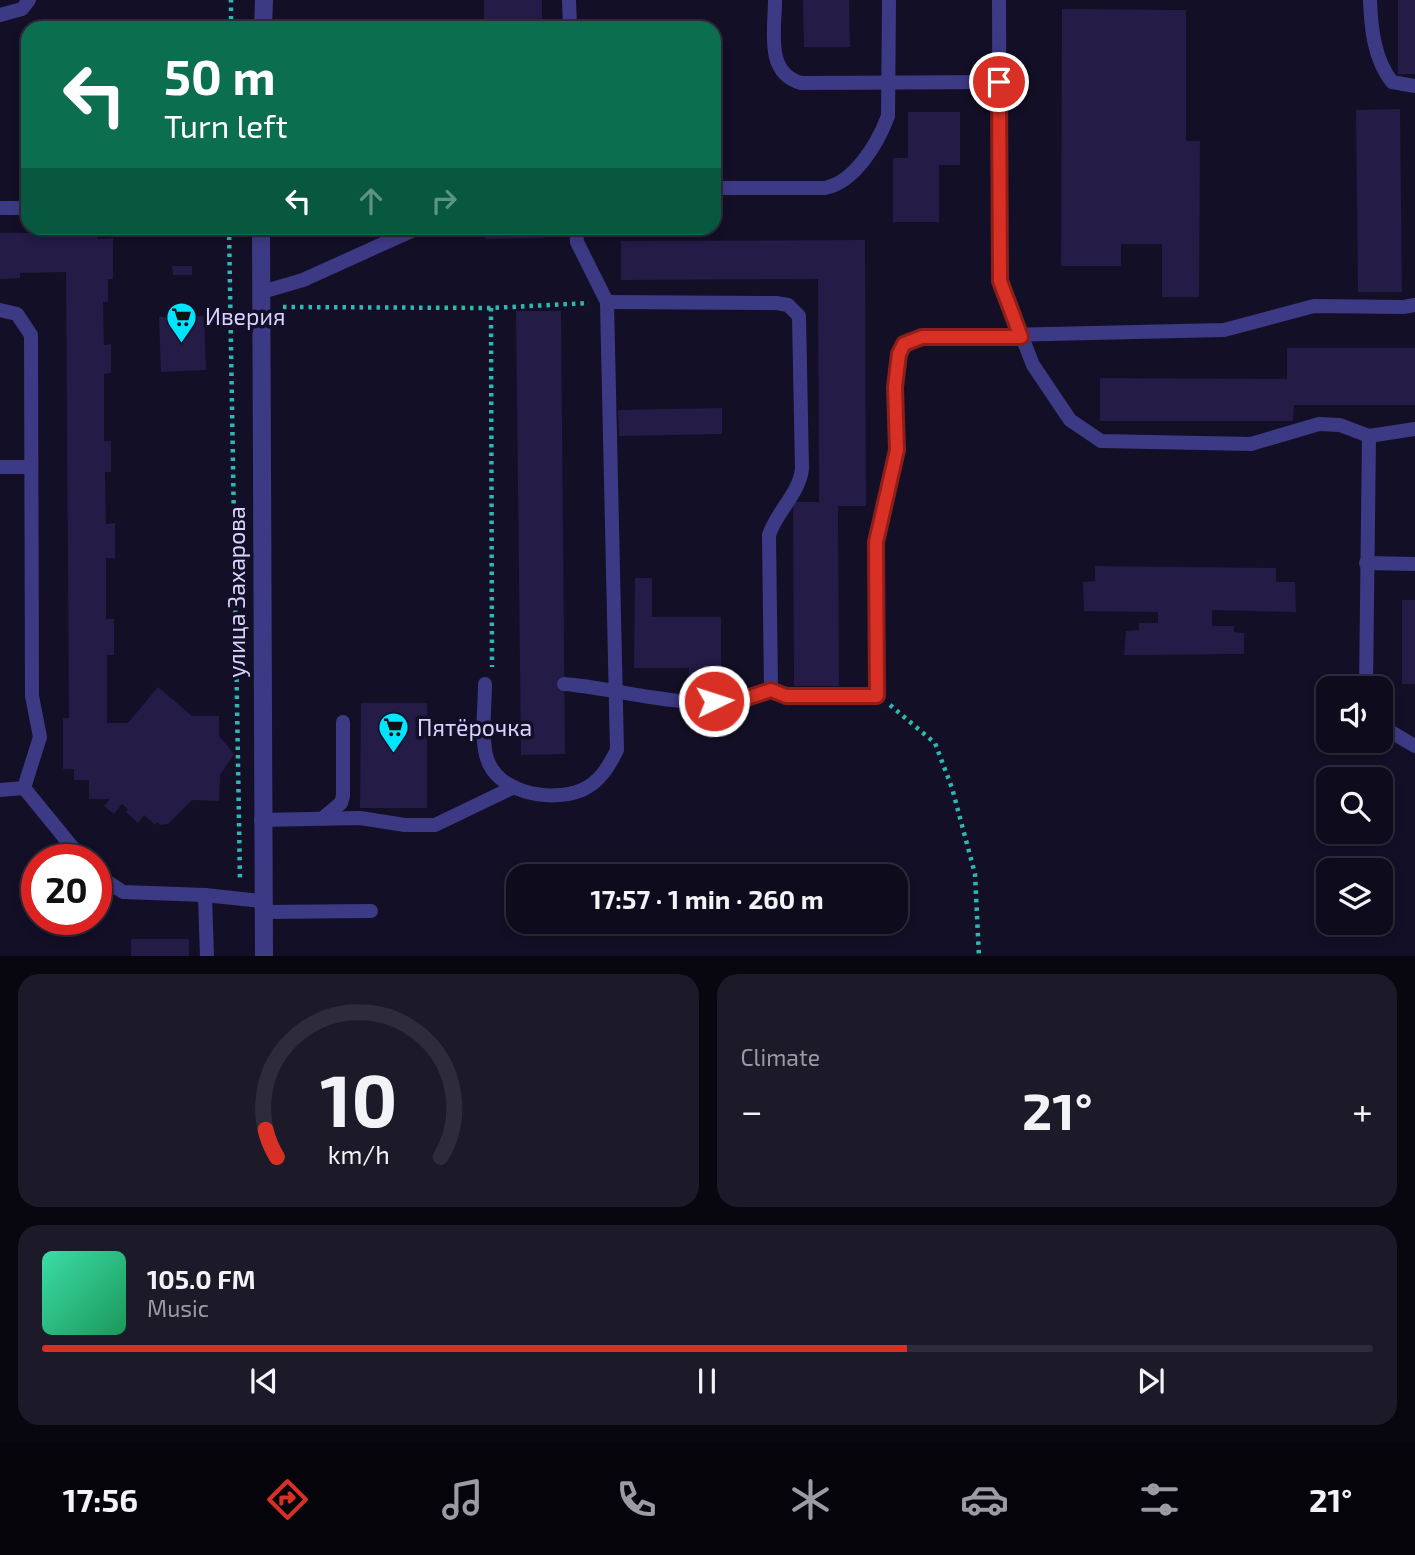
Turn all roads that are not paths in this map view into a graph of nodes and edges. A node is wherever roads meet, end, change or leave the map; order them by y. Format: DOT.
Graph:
graph roads {
  1 [pos="29,0"];
  2 [pos="264,0"];
  3 [pos="569,0"];
  4 [pos="775,0"];
  5 [pos="890,0"];
  6 [pos="999,0"];
  7 [pos="1370,0"];
  8 [pos="0,15"];
  9 [pos="263,21"];
  10 [pos="570,21"];
  11 [pos="999,82"];
  12 [pos="890,83"];
  13 [pos="1415,86"];
  14 [pos="721,188"];
  15 [pos="0,208"];
  16 [pos="21,208"];
  17 [pos="261,235"];
  18 [pos="403,235"];
  19 [pos="576,235"];
  20 [pos="262,299"];
  21 [pos="607,302"];
  22 [pos="1415,305"];
  23 [pos="0,310"];
  24 [pos="1021,337"];
  25 [pos="1415,429"];
  26 [pos="1369,436"];
  27 [pos="0,467"];
  28 [pos="30,467"];
  29 [pos="1366,563"];
  30 [pos="1415,564"];
  31 [pos="1366,676"];
  32 [pos="485,684"];
  33 [pos="564,684"];
  34 [pos="771,690"];
  35 [pos="616,691"];
  36 [pos="343,722"];
  37 [pos="1393,733"];
  38 [pos="1415,746"];
  39 [pos="514,787"];
  40 [pos="24,788"];
  41 [pos="0,790"];
  42 [pos="323,818"];
  43 [pos="261,820"];
  44 [pos="70,844"];
  45 [pos="112,885"];
  46 [pos="205,895"];
  47 [pos="262,907"];
  48 [pos="371,911"];
  49 [pos="207,956"];
  50 [pos="264,956"];
  1 -- 8 [label="lane"];
  2 -- 9 [label="street"];
  3 -- 10 [label="lane"];
  4 -- 12 [label="lane"];
  5 -- 12 [label="lane"];
  6 -- 11 [label="lane"];
  7 -- 13 [label="lane"];
  11 -- 12 [label="lane"];
  11 -- 24 [label="lane"];
  12 -- 14 [label="lane"];
  15 -- 16 [label="lane"];
  17 -- 20 [label="street, улица Захарова"];
  18 -- 20 [label="lane"];
  19 -- 21 [label="lane"];
  20 -- 43 [label="street, улица Захарова"];
  21 -- 34 [label="lane"];
  21 -- 35 [label="lane"];
  22 -- 24 [label="lane"];
  23 -- 28 [label="lane"];
  24 -- 26 [label="lane"];
  24 -- 34 [label="lane"];
  25 -- 26 [label="lane"];
  26 -- 29 [label="lane"];
  27 -- 28 [label="lane"];
  28 -- 40 [label="lane"];
  29 -- 30 [label="lane"];
  29 -- 31 [label="lane"];
  32 -- 39 [label="lane"];
  33 -- 35 [label="lane"];
  34 -- 35 [label="lane"];
  35 -- 39 [label="lane"];
  36 -- 42 [label="lane"];
  37 -- 38 [label="lane"];
  39 -- 42 [label="lane"];
  40 -- 41 [label="lane"];
  40 -- 44 [label="lane"];
  42 -- 43 [label="lane"];
  43 -- 47 [label="street, улица Захарова"];
  45 -- 46 [label="lane"];
  46 -- 47 [label="lane"];
  46 -- 49 [label="lane"];
  47 -- 48 [label="lane"];
  47 -- 50 [label="street, улица Захарова"];
}
